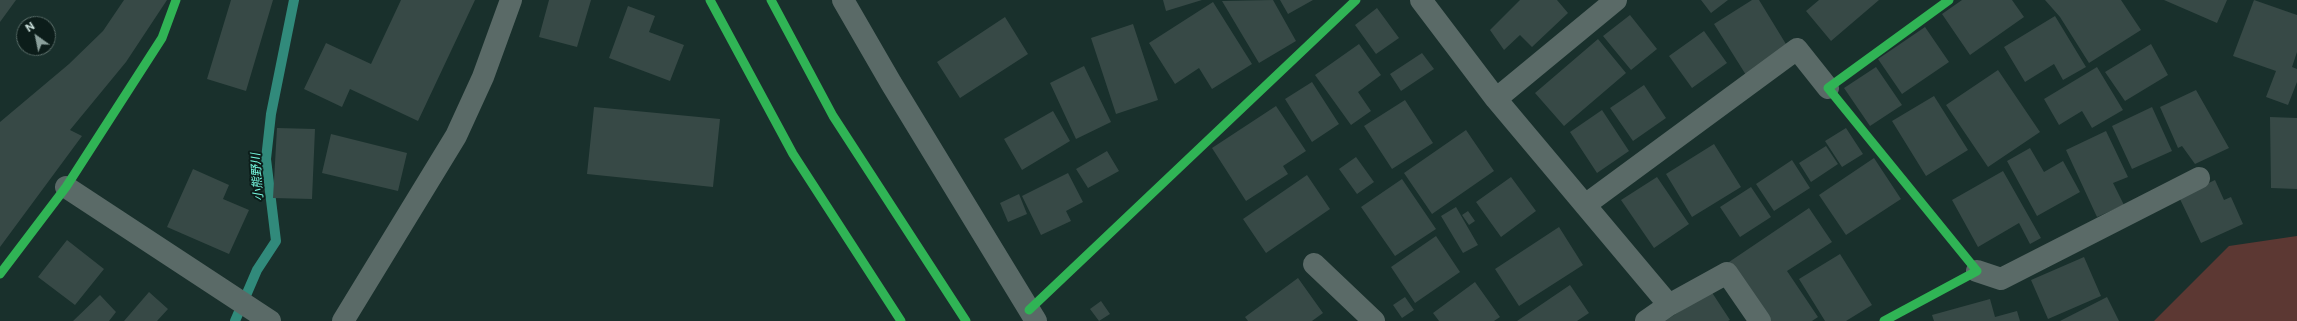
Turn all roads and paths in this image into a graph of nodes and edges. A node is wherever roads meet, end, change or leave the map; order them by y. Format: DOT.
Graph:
graph roads {
  1 [pos="176,0"];
  2 [pos="511,0"];
  3 [pos="710,0"];
  4 [pos="771,0"];
  5 [pos="843,0"];
  6 [pos="1356,0"];
  7 [pos="1421,0"];
  8 [pos="1616,0"];
  9 [pos="1949,0"];
  10 [pos="1828,88"];
  11 [pos="1496,100"];
  12 [pos="2199,178"];
  13 [pos="66,187"];
  14 [pos="1585,205"];
  15 [pos="1314,264"];
  16 [pos="1977,271"];
  17 [pos="0,274"];
  18 [pos="1669,305"];
  19 [pos="1032,315"];
  20 [pos="270,321"];
  21 [pos="343,321"];
  22 [pos="901,321"];
  23 [pos="966,321"];
  24 [pos="1374,321"];
  25 [pos="1646,321"];
  26 [pos="1760,321"];
  27 [pos="1884,321"];
  1 -- 13 [label="street"];
  2 -- 21 [label="street"];
  3 -- 22 [label="street"];
  4 -- 23 [label="street"];
  5 -- 19 [label="street"];
  6 -- 19 [label="street"];
  7 -- 11 [label="street"];
  8 -- 11 [label="street"];
  9 -- 10 [label="street"];
  10 -- 14 [label="street"];
  10 -- 16 [label="street"];
  11 -- 14 [label="street"];
  12 -- 16 [label="street"];
  13 -- 17 [label="street"];
  13 -- 20 [label="street"];
  14 -- 18 [label="street"];
  15 -- 24 [label="street"];
  16 -- 27 [label="street"];
  18 -- 25 [label="street"];
  18 -- 26 [label="street"];
}
